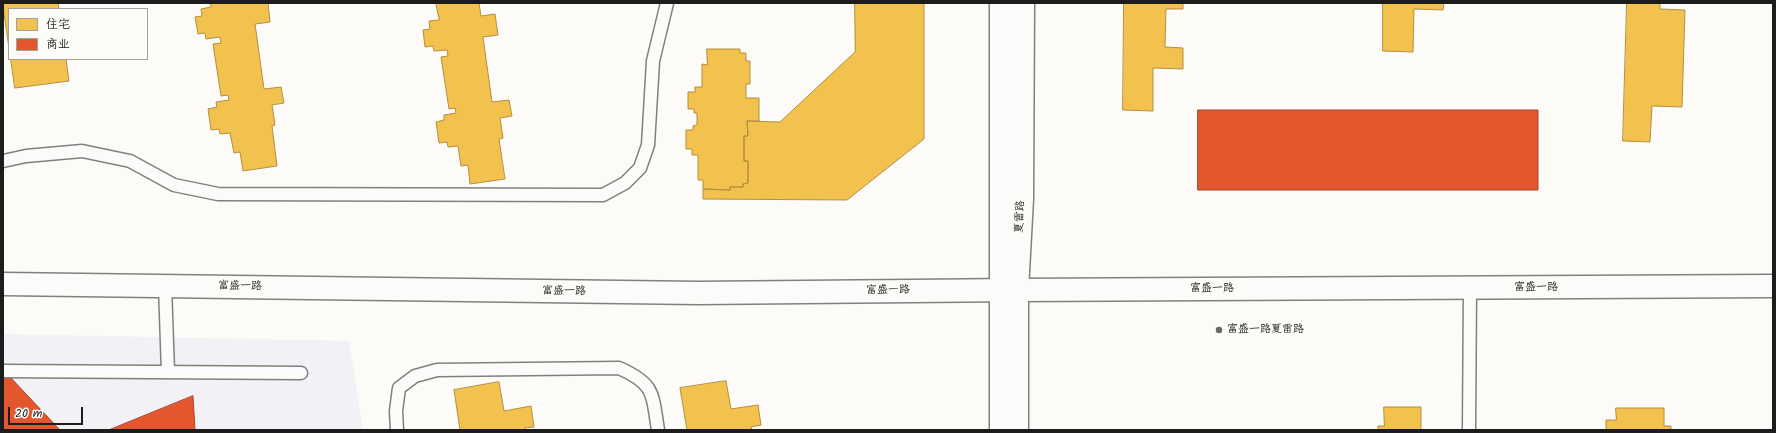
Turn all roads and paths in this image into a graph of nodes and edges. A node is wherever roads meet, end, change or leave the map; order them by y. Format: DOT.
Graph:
graph roads {
  1 [pos="667,3"];
  2 [pos="1001,3"];
  3 [pos="1023,3"];
  4 [pos="3,161"];
  5 [pos="3,284"];
  6 [pos="165,286"];
  7 [pos="1773,286"];
  8 [pos="1470,288"];
  9 [pos="1009,290"];
  10 [pos="3,371"];
  11 [pos="168,372"];
  12 [pos="301,373"];
  13 [pos="397,430"];
  14 [pos="658,430"];
  15 [pos="1001,430"];
  16 [pos="1017,430"];
  17 [pos="1469,430"];
  1 -- 4 [label="lane"];
  2 -- 9 [label="street, 夏雷路"];
  3 -- 9 [label="street, 夏雷路"];
  5 -- 6 [label="street, 富盛一路"];
  6 -- 9 [label="street, 富盛一路"];
  6 -- 11 [label="lane"];
  7 -- 8 [label="street, 富盛一路"];
  8 -- 9 [label="street, 富盛一路"];
  8 -- 17 [label="lane"];
  9 -- 15 [label="street, 夏雷路"];
  9 -- 16 [label="street, 夏雷路"];
  10 -- 11 [label="lane"];
  11 -- 12 [label="lane"];
  13 -- 14 [label="lane"];
}
